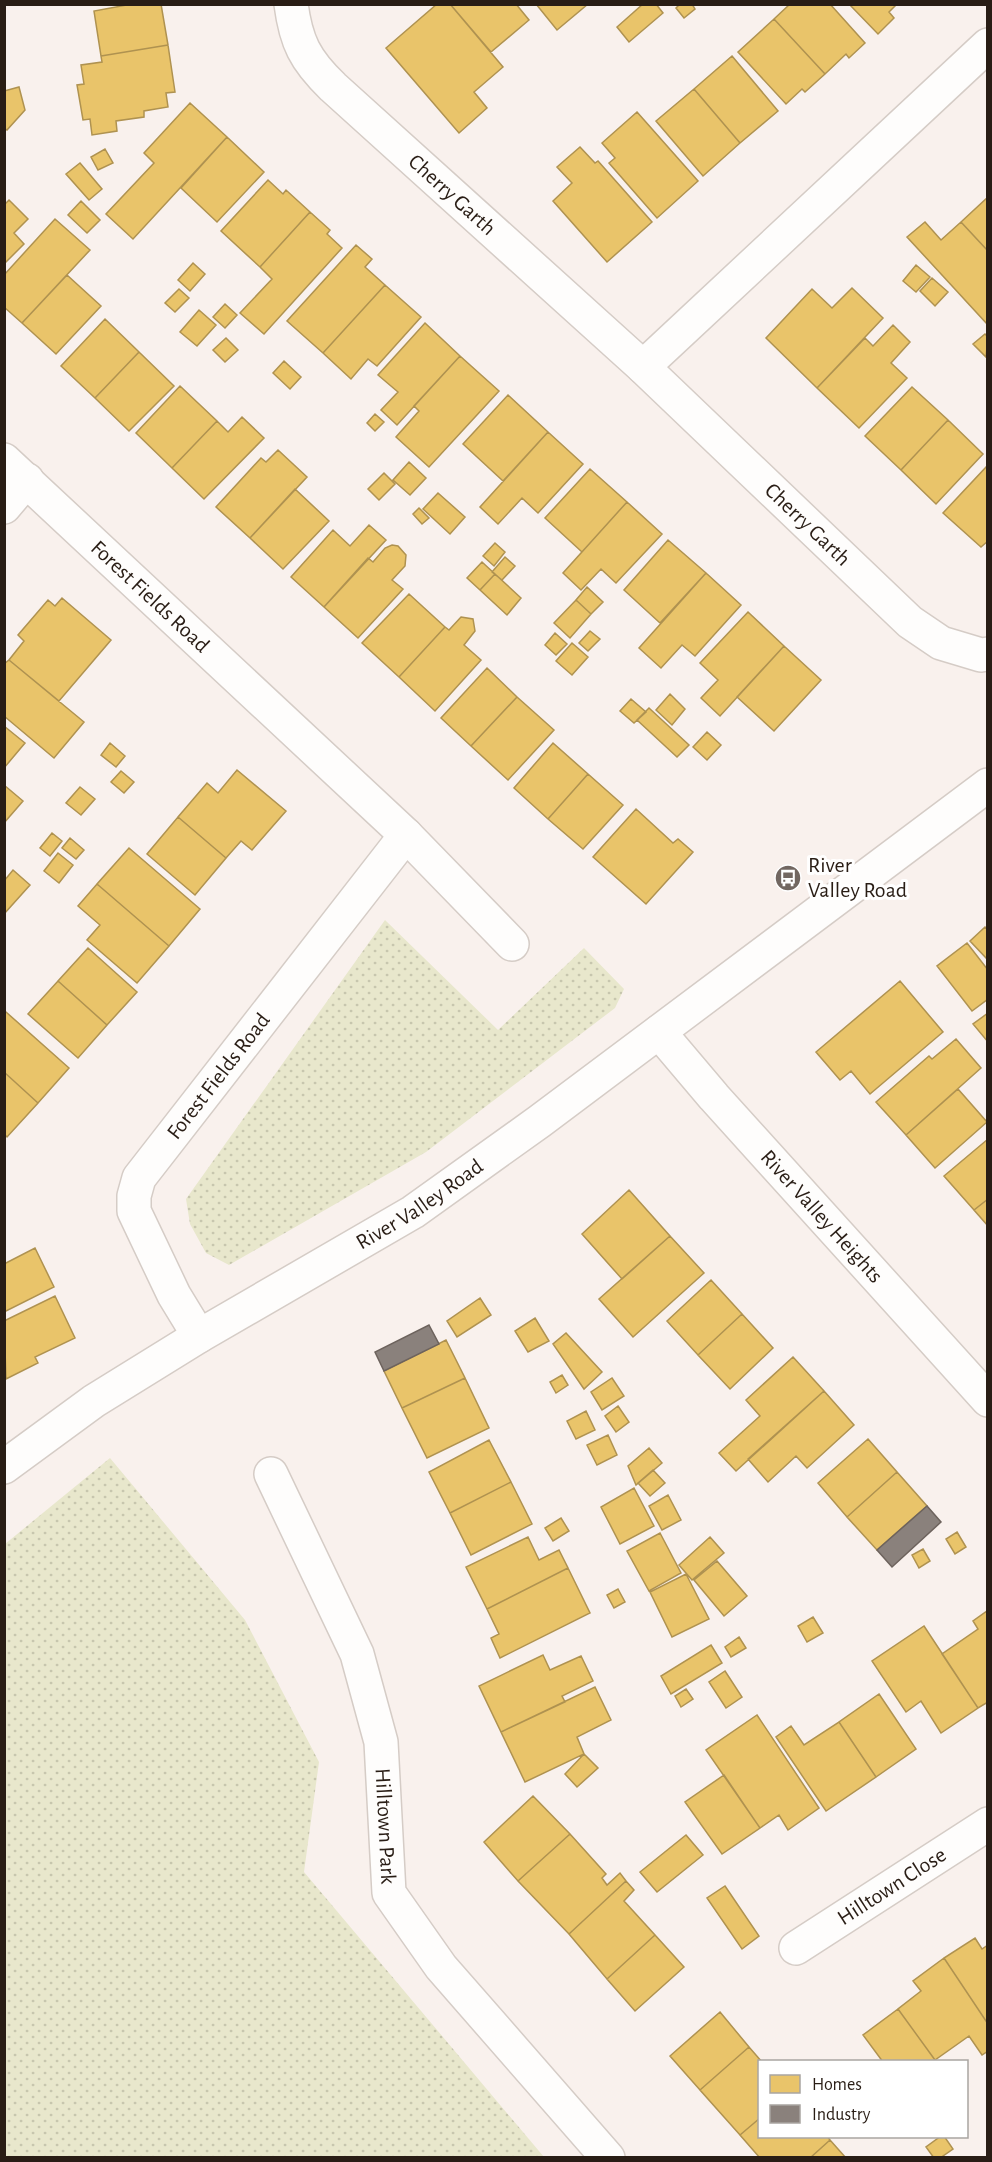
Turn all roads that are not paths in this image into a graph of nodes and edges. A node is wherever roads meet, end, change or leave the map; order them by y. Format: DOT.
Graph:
graph roads {
  1 [pos="291,4"];
  2 [pos="987,45"];
  3 [pos="642,367"];
  4 [pos="16,470"];
  5 [pos="4,507"];
  6 [pos="987,654"];
  7 [pos="987,785"];
  8 [pos="406,835"];
  9 [pos="512,944"];
  10 [pos="659,1032"];
  11 [pos="200,1336"];
  12 [pos="987,1400"];
  13 [pos="4,1467"];
  14 [pos="271,1474"];
  15 [pos="987,1824"];
  16 [pos="796,1948"];
  17 [pos="608,2157"];
  1 -- 3 [label="street, Cherry Garth"];
  2 -- 3 [label="street"];
  3 -- 6 [label="street, Cherry Garth"];
  4 -- 5 [label="street, Forest Fields Road"];
  4 -- 8 [label="street, Forest Fields Road"];
  7 -- 10 [label="street, River Valley Road"];
  8 -- 9 [label="street, Forest Fields Road"];
  8 -- 11 [label="street, Forest Fields Road"];
  10 -- 11 [label="street, River Valley Road"];
  10 -- 12 [label="street, River Valley Heights"];
  11 -- 13 [label="street, River Valley Road"];
  14 -- 17 [label="street, Hilltown Park"];
  15 -- 16 [label="street, Hilltown Close"];
}
